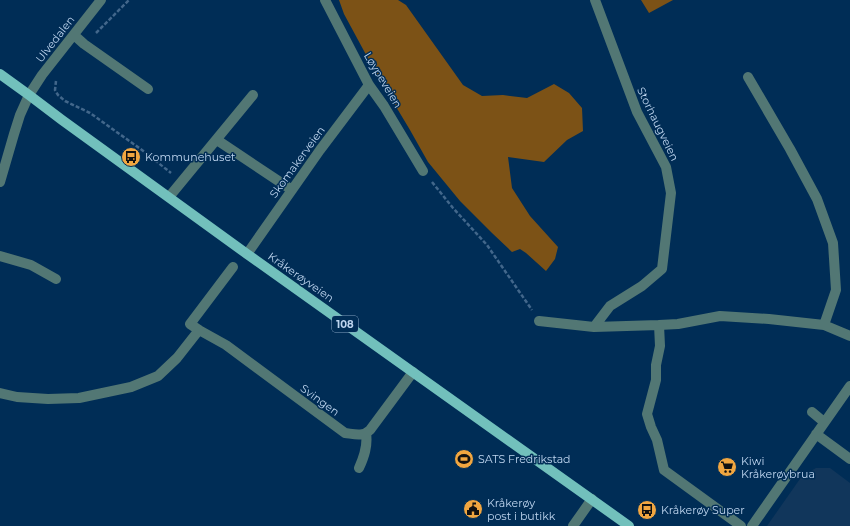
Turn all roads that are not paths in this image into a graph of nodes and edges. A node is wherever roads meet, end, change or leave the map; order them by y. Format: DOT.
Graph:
graph roads {
  1 [pos="325,0"];
  2 [pos="595,0"];
  3 [pos="98,1"];
  4 [pos="74,35"];
  5 [pos="0,74"];
  6 [pos="748,77"];
  7 [pos="369,85"];
  8 [pos="148,89"];
  9 [pos="30,95"];
  10 [pos="253,95"];
  11 [pos="217,140"];
  12 [pos="423,170"];
  13 [pos="0,182"];
  14 [pos="292,190"];
  15 [pos="169,197"];
  16 [pos="247,254"];
  17 [pos="0,256"];
  18 [pos="233,267"];
  19 [pos="56,279"];
  20 [pos="539,321"];
  21 [pos="659,325"];
  22 [pos="824,325"];
  23 [pos="594,327"];
  24 [pos="199,330"];
  25 [pos="850,336"];
  26 [pos="413,372"];
  27 [pos="850,386"];
  28 [pos="0,393"];
  29 [pos="812,412"];
  30 [pos="824,422"];
  31 [pos="366,434"];
  32 [pos="816,434"];
  33 [pos="850,459"];
  34 [pos="358,468"];
  35 [pos="592,499"];
  36 [pos="573,526"];
  37 [pos="629,526"];
  38 [pos="741,526"];
  39 [pos="752,526"];
  1 -- 7 [label="street, Løypeveien"];
  2 -- 23 [label="street, Storhaugveien"];
  3 -- 4 [label="street, Ulvedalen"];
  4 -- 8 [label="street"];
  4 -- 9 [label="street, Ulvedalen"];
  5 -- 9 [label="main road, Kråkerøyveien / 108"];
  6 -- 22 [label="street"];
  7 -- 12 [label="street, Løypeveien"];
  7 -- 14 [label="street, Skomakerveien"];
  9 -- 13 [label="street, Ulvedalen"];
  9 -- 15 [label="main road, Kråkerøyveien / 108"];
  10 -- 11 [label="street"];
  11 -- 14 [label="street"];
  11 -- 15 [label="street"];
  14 -- 16 [label="street, Skomakerveien"];
  15 -- 16 [label="main road, Kråkerøyveien / 108"];
  16 -- 26 [label="main road, Kråkerøyveien / 108"];
  17 -- 19 [label="street"];
  18 -- 24 [label="street"];
  20 -- 23 [label="street"];
  21 -- 22 [label="street"];
  21 -- 23 [label="street"];
  21 -- 38 [label="street"];
  22 -- 25 [label="street"];
  24 -- 28 [label="street"];
  24 -- 31 [label="street, Svingen"];
  26 -- 31 [label="street"];
  26 -- 35 [label="main road, Kråkerøyveien / 108"];
  27 -- 30 [label="street"];
  29 -- 30 [label="street"];
  30 -- 32 [label="street"];
  31 -- 34 [label="street"];
  32 -- 33 [label="street"];
  32 -- 39 [label="street"];
  35 -- 36 [label="street"];
  35 -- 37 [label="main road, Kråkerøyveien / 108"];
}
